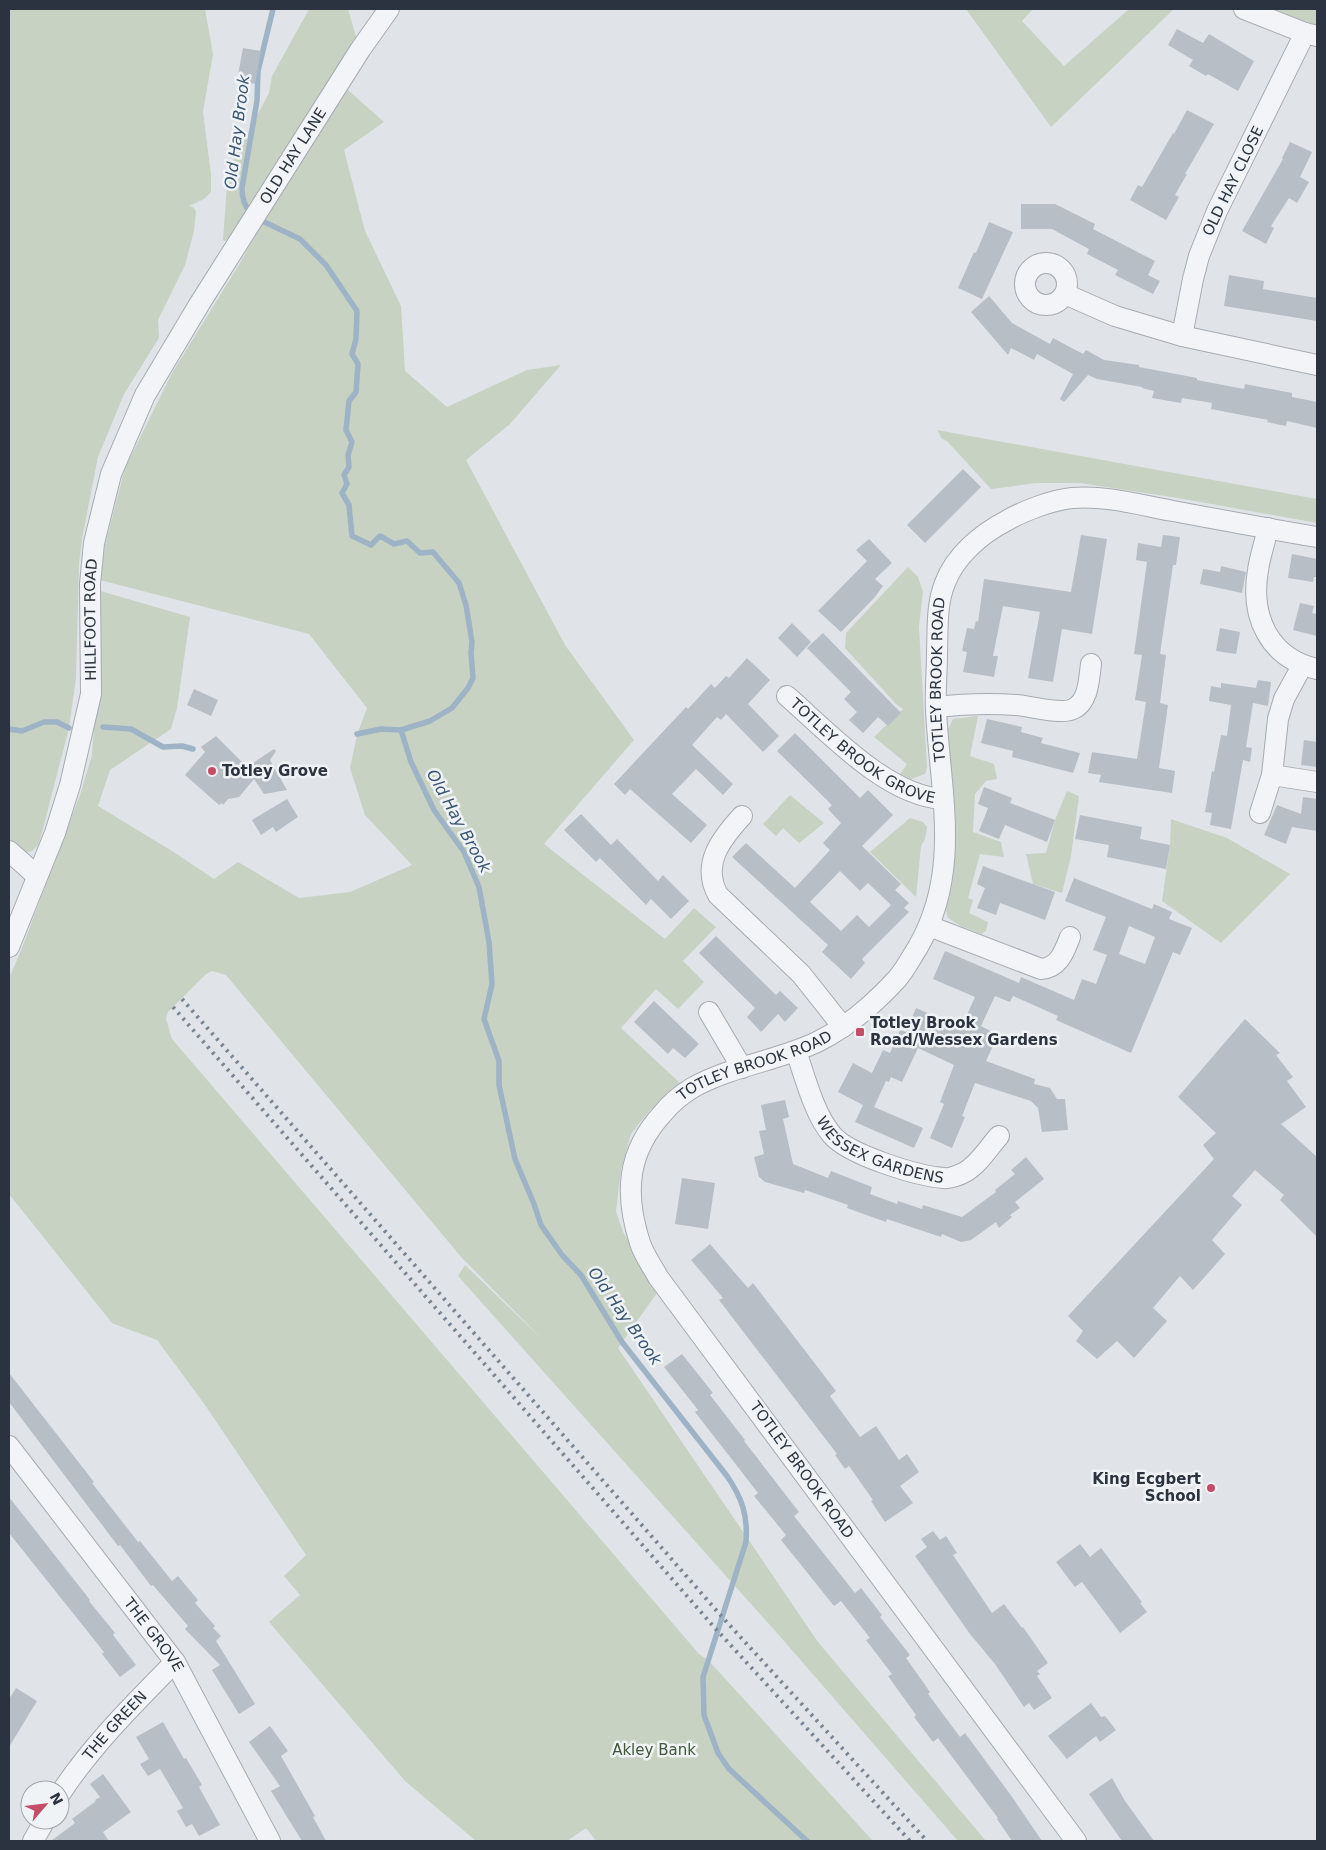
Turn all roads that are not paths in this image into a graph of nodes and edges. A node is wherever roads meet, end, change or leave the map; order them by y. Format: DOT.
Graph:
graph roads {
  1 [pos="389,9"];
  2 [pos="1244,9"];
  3 [pos="1311,34"];
  4 [pos="1066,294"];
  5 [pos="200,304"];
  6 [pos="1182,336"];
  7 [pos="1317,365"];
  8 [pos="1268,528"];
  9 [pos="1317,537"];
  10 [pos="1091,664"];
  11 [pos="1310,667"];
  12 [pos="787,696"];
  13 [pos="936,707"];
  14 [pos="1272,775"];
  15 [pos="1317,782"];
  16 [pos="943,799"];
  17 [pos="1260,812"];
  18 [pos="742,816"];
  19 [pos="9,851"];
  20 [pos="37,876"];
  21 [pos="929,926"];
  22 [pos="1070,937"];
  23 [pos="9,947"];
  24 [pos="709,1012"];
  25 [pos="843,1027"];
  26 [pos="796,1051"];
  27 [pos="742,1068"];
  28 [pos="999,1136"];
  29 [pos="9,1446"];
  30 [pos="175,1662"];
  31 [pos="69,1780"];
  32 [pos="39,1830"];
  33 [pos="33,1841"];
  34 [pos="270,1841"];
  35 [pos="1076,1841"];
  1 -- 5 [label="street, OLD HAY LANE"];
  2 -- 3 [label="street"];
  3 -- 6 [label="street, OLD HAY CLOSE"];
  4 -- 6 [label="street"];
  5 -- 20 [label="street, HILLFOOT ROAD"];
  6 -- 7 [label="street"];
  8 -- 9 [label="street, TOTLEY BROOK ROAD"];
  8 -- 11 [label="street"];
  8 -- 13 [label="street, TOTLEY BROOK ROAD"];
  10 -- 13 [label="street"];
  11 -- 14 [label="street"];
  12 -- 16 [label="street, TOTLEY BROOK GROVE"];
  13 -- 16 [label="street, TOTLEY BROOK ROAD"];
  14 -- 15 [label="street"];
  14 -- 17 [label="street"];
  16 -- 21 [label="street, TOTLEY BROOK ROAD"];
  18 -- 25 [label="street"];
  19 -- 20 [label="street"];
  20 -- 23 [label="street, HILLFOOT ROAD"];
  21 -- 22 [label="street"];
  21 -- 25 [label="street, TOTLEY BROOK ROAD"];
  24 -- 27 [label="street"];
  25 -- 26 [label="street, TOTLEY BROOK ROAD"];
  26 -- 27 [label="street, TOTLEY BROOK ROAD"];
  26 -- 28 [label="street, WESSEX GARDENS"];
  27 -- 35 [label="street, TOTLEY BROOK ROAD"];
  29 -- 30 [label="street, THE GROVE"];
  30 -- 31 [label="street, THE GREEN"];
  30 -- 34 [label="street, THE GROVE"];
  32 -- 33 [label="street"];
}
